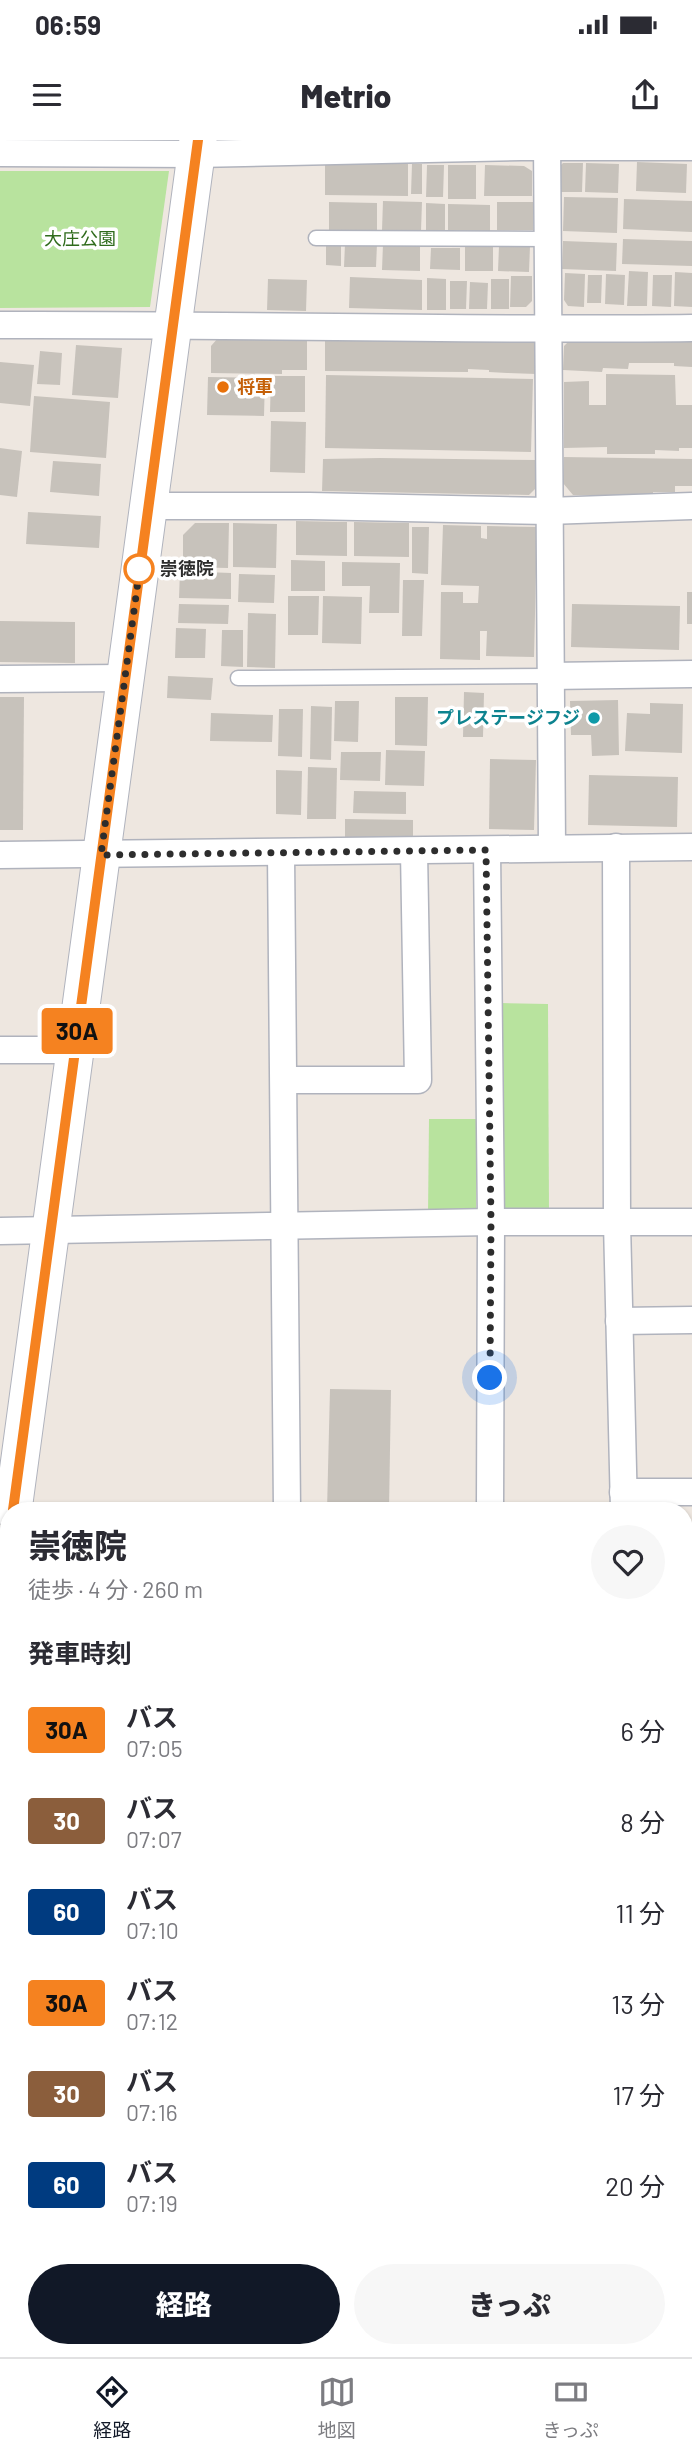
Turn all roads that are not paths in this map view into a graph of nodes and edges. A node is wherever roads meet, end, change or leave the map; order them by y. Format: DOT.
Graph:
graph roads {
  1 [pos="547,144"];
  2 [pos="197,147"];
  3 [pos="692,147"];
  4 [pos="0,153"];
  5 [pos="316,238"];
  6 [pos="547,239"];
  7 [pos="0,325"];
  8 [pos="173,325"];
  9 [pos="692,328"];
  10 [pos="547,330"];
  11 [pos="148,506"];
  12 [pos="692,506"];
  13 [pos="548,511"];
  14 [pos="692,674"];
  15 [pos="549,676"];
  16 [pos="124,678"];
  17 [pos="238,678"];
  18 [pos="0,679"];
  19 [pos="552,847"];
  20 [pos="615,847"];
  21 [pos="692,847"];
  22 [pos="486,850"];
  23 [pos="414,851"];
  24 [pos="281,853"];
  25 [pos="0,855"];
  26 [pos="101,855"];
  27 [pos="0,1050"];
  28 [pos="75,1050"];
  29 [pos="284,1080"];
  30 [pos="491,1222"];
  31 [pos="692,1222"];
  32 [pos="617,1223"];
  33 [pos="285,1226"];
  34 [pos="51,1229"];
  35 [pos="0,1231"];
  36 [pos="692,1320"];
  37 [pos="619,1321"];
  38 [pos="11,1434"];
  39 [pos="692,1492"];
  40 [pos="623,1501"];
  41 [pos="13,1502"];
  42 [pos="287,1502"];
  43 [pos="490,1502"];
  1 -- 2 [label="street"];
  1 -- 3 [label="street"];
  1 -- 6 [label="street"];
  2 -- 4 [label="street"];
  2 -- 8 [label="street"];
  5 -- 6 [label="lane"];
  6 -- 10 [label="street"];
  7 -- 8 [label="street"];
  8 -- 10 [label="street"];
  8 -- 11 [label="street"];
  9 -- 10 [label="street"];
  10 -- 13 [label="street"];
  11 -- 13 [label="street"];
  11 -- 16 [label="street"];
  12 -- 13 [label="street"];
  13 -- 15 [label="street"];
  14 -- 15 [label="street"];
  15 -- 17 [label="lane"];
  15 -- 19 [label="street"];
  16 -- 18 [label="street"];
  16 -- 26 [label="street"];
  19 -- 20 [label="street"];
  19 -- 22 [label="street"];
  20 -- 21 [label="street"];
  20 -- 32 [label="street"];
  22 -- 23 [label="street"];
  22 -- 30 [label="street"];
  23 -- 24 [label="street"];
  23 -- 29 [label="street"];
  24 -- 26 [label="street"];
  24 -- 29 [label="street"];
  25 -- 26 [label="street"];
  26 -- 28 [label="street"];
  27 -- 28 [label="street"];
  28 -- 34 [label="street"];
  29 -- 33 [label="street"];
  30 -- 32 [label="street"];
  30 -- 33 [label="street"];
  30 -- 43 [label="street"];
  31 -- 32 [label="street"];
  32 -- 37 [label="street"];
  33 -- 34 [label="street"];
  33 -- 42 [label="street"];
  34 -- 35 [label="street"];
  34 -- 38 [label="street"];
  36 -- 37 [label="street"];
  37 -- 40 [label="street"];
  38 -- 41 [label="street"];
  39 -- 40 [label="street"];
}
